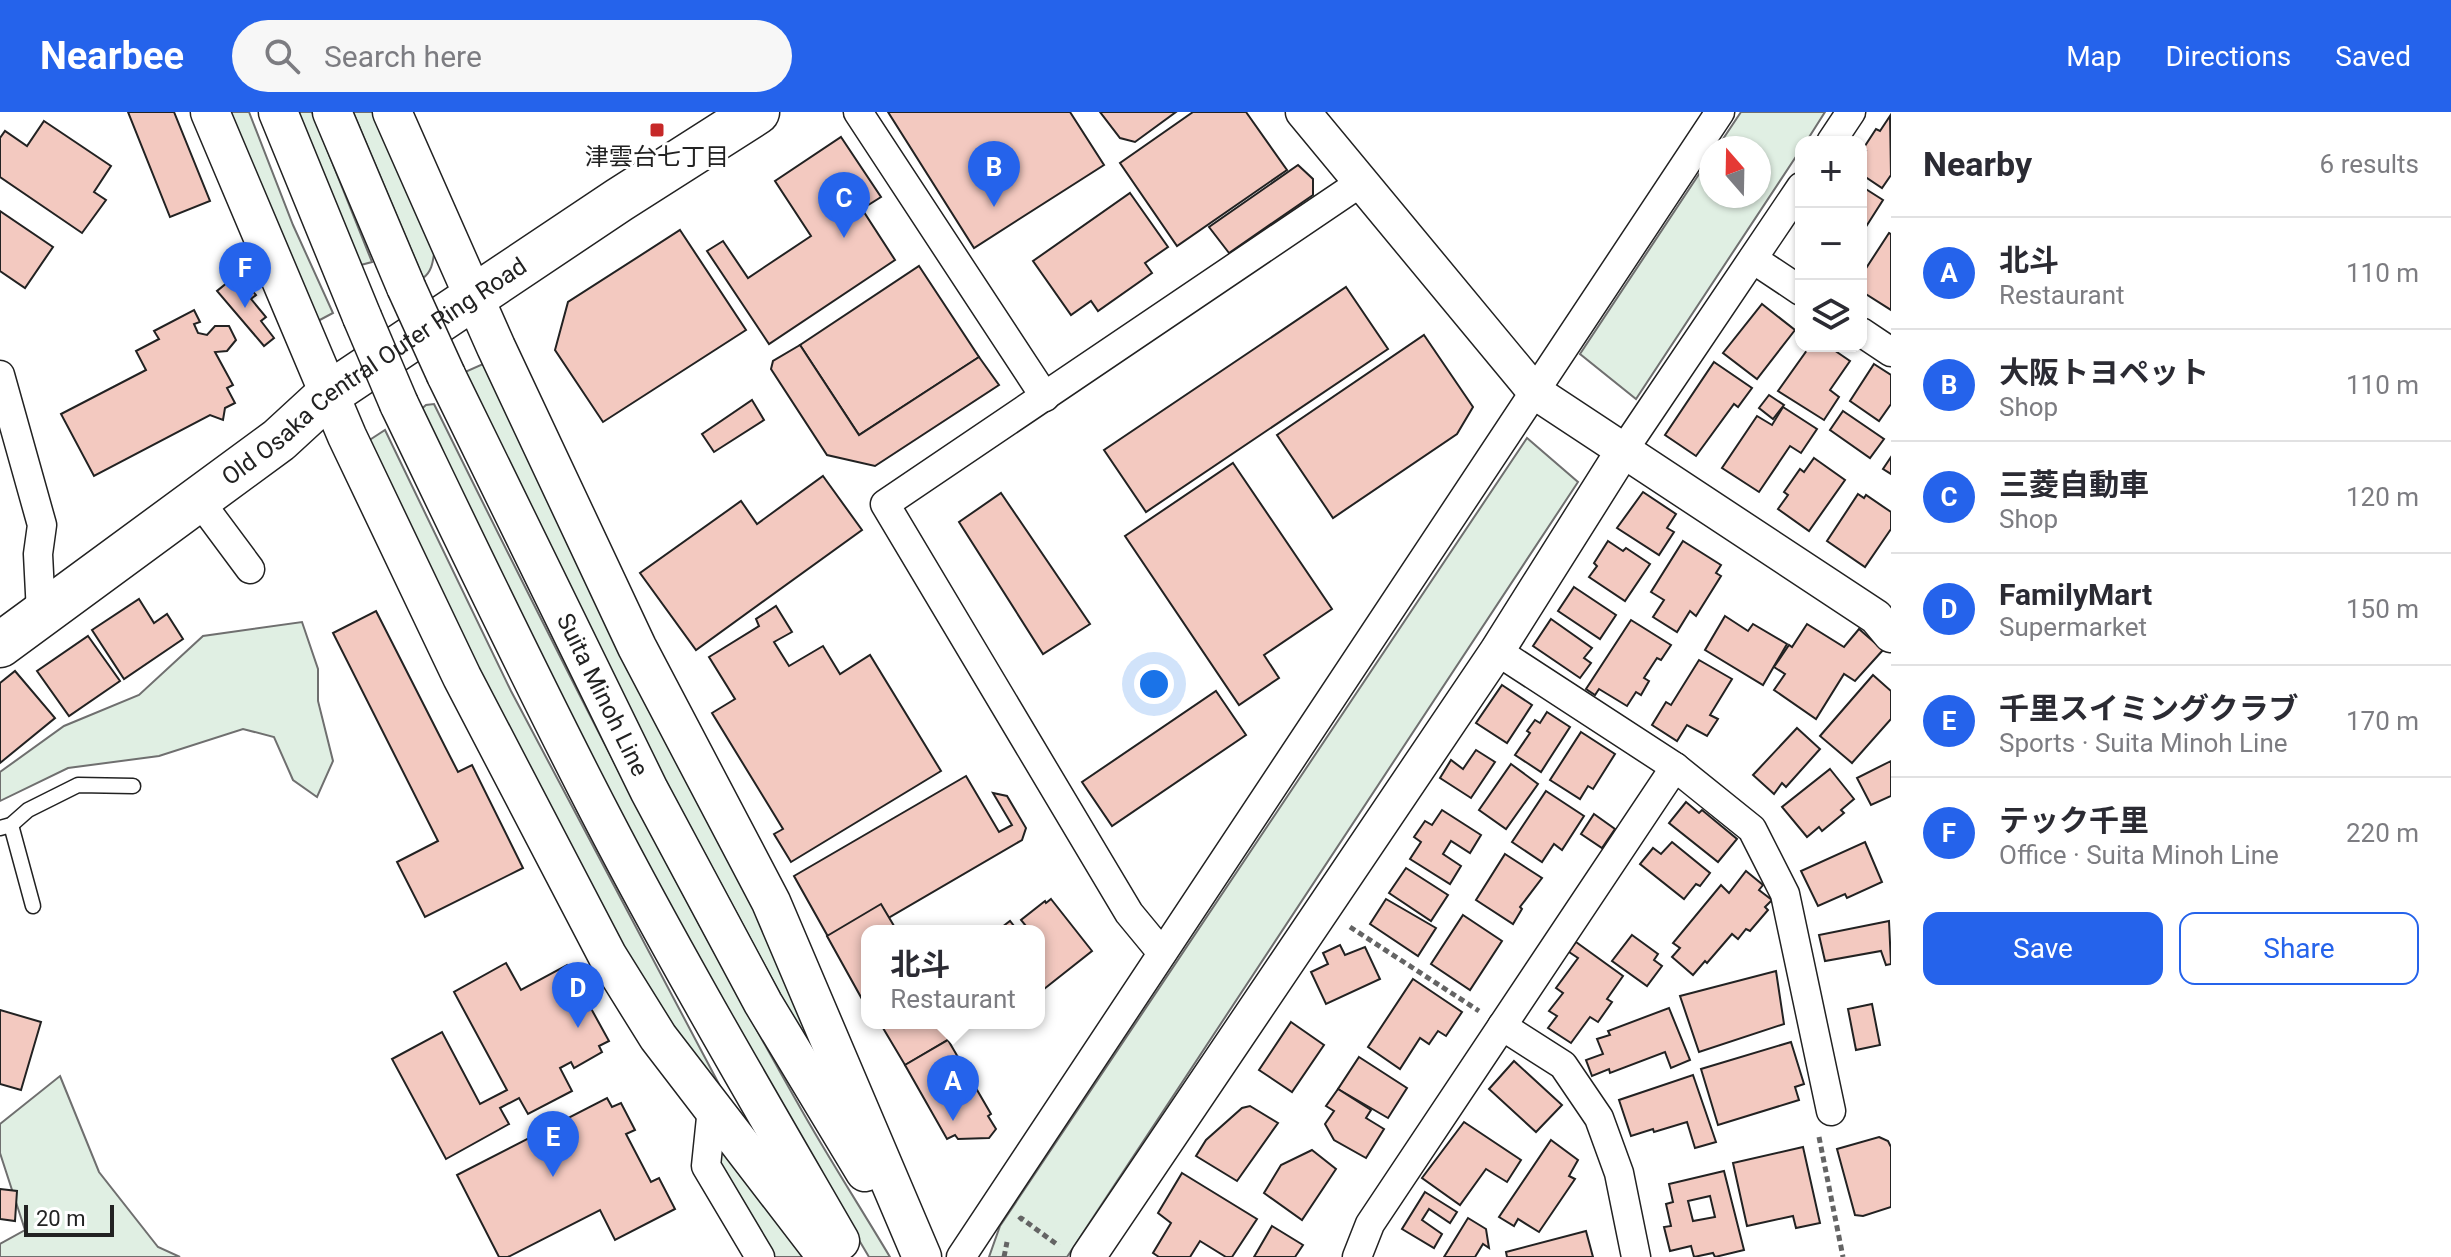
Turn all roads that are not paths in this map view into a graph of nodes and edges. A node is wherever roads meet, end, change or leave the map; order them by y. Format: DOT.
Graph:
graph roads {
  1 [pos="210,112"];
  2 [pos="278,112"];
  3 [pos="332,112"];
  4 [pos="392,112"];
  5 [pos="757,112"];
  6 [pos="858,112"];
  7 [pos="1303,112"];
  8 [pos="1720,112"];
  9 [pos="1851,112"];
  10 [pos="1835,136"];
  11 [pos="1360,183"];
  12 [pos="1795,196"];
  13 [pos="1753,259"];
  14 [pos="1795,287"];
  15 [pos="474,297"];
  16 [pos="1867,336"];
  17 [pos="1891,352"];
  18 [pos="0,375"];
  19 [pos="1535,392"];
  20 [pos="329,394"];
  21 [pos="1045,397"];
  22 [pos="1623,451"];
  23 [pos="198,499"];
  24 [pos="250,569"];
  25 [pos="41,613"];
  26 [pos="1891,635"];
  27 [pos="0,645"];
  28 [pos="1497,651"];
  29 [pos="1675,767"];
  30 [pos="133,786"];
  31 [pos="6,827"];
  32 [pos="33,906"];
  33 [pos="1162,953"];
  34 [pos="1502,1026"];
  35 [pos="712,1108"];
  36 [pos="1831,1111"];
  37 [pos="1075,1253"];
  38 [pos="760,1257"];
  39 [pos="827,1257"];
  40 [pos="850,1257"];
  41 [pos="916,1257"];
  42 [pos="922,1257"];
  43 [pos="961,1257"];
  44 [pos="1357,1257"];
  45 [pos="1636,1257"];
  1 -- 20 [label="main road"];
  2 -- 40 [label="main road, bridge"];
  3 -- 41 [label="main road, Suita Minoh Line, bridge"];
  4 -- 15 [label="main road"];
  5 -- 15 [label="main road, Old Osaka Central Outer Ring Road"];
  6 -- 21 [label="street"];
  7 -- 11 [label="street"];
  8 -- 19 [label="street"];
  9 -- 10 [label="street"];
  11 -- 19 [label="street"];
  11 -- 21 [label="street"];
  12 -- 13 [label="street"];
  13 -- 14 [label="street"];
  13 -- 22 [label="street"];
  15 -- 20 [label="main road, Old Osaka Central Outer Ring Road"];
  15 -- 42 [label="main road"];
  16 -- 17 [label="street"];
  18 -- 25 [label="street"];
  19 -- 22 [label="street"];
  19 -- 33 [label="street"];
  20 -- 23 [label="main road, Old Osaka Central Outer Ring Road"];
  20 -- 35 [label="main road"];
  21 -- 33 [label="street"];
  22 -- 26 [label="street"];
  22 -- 28 [label="street"];
  23 -- 24 [label="street"];
  23 -- 25 [label="main road, Old Osaka Central Outer Ring Road"];
  25 -- 27 [label="main road, Old Osaka Central Outer Ring Road"];
  28 -- 29 [label="street"];
  28 -- 37 [label="street"];
  29 -- 34 [label="street"];
  29 -- 36 [label="street"];
  30 -- 31 [label="lane"];
  31 -- 32 [label="lane"];
  33 -- 43 [label="street"];
  34 -- 44 [label="street"];
  34 -- 45 [label="street"];
  35 -- 38 [label="street"];
  35 -- 39 [label="main road"];
}
